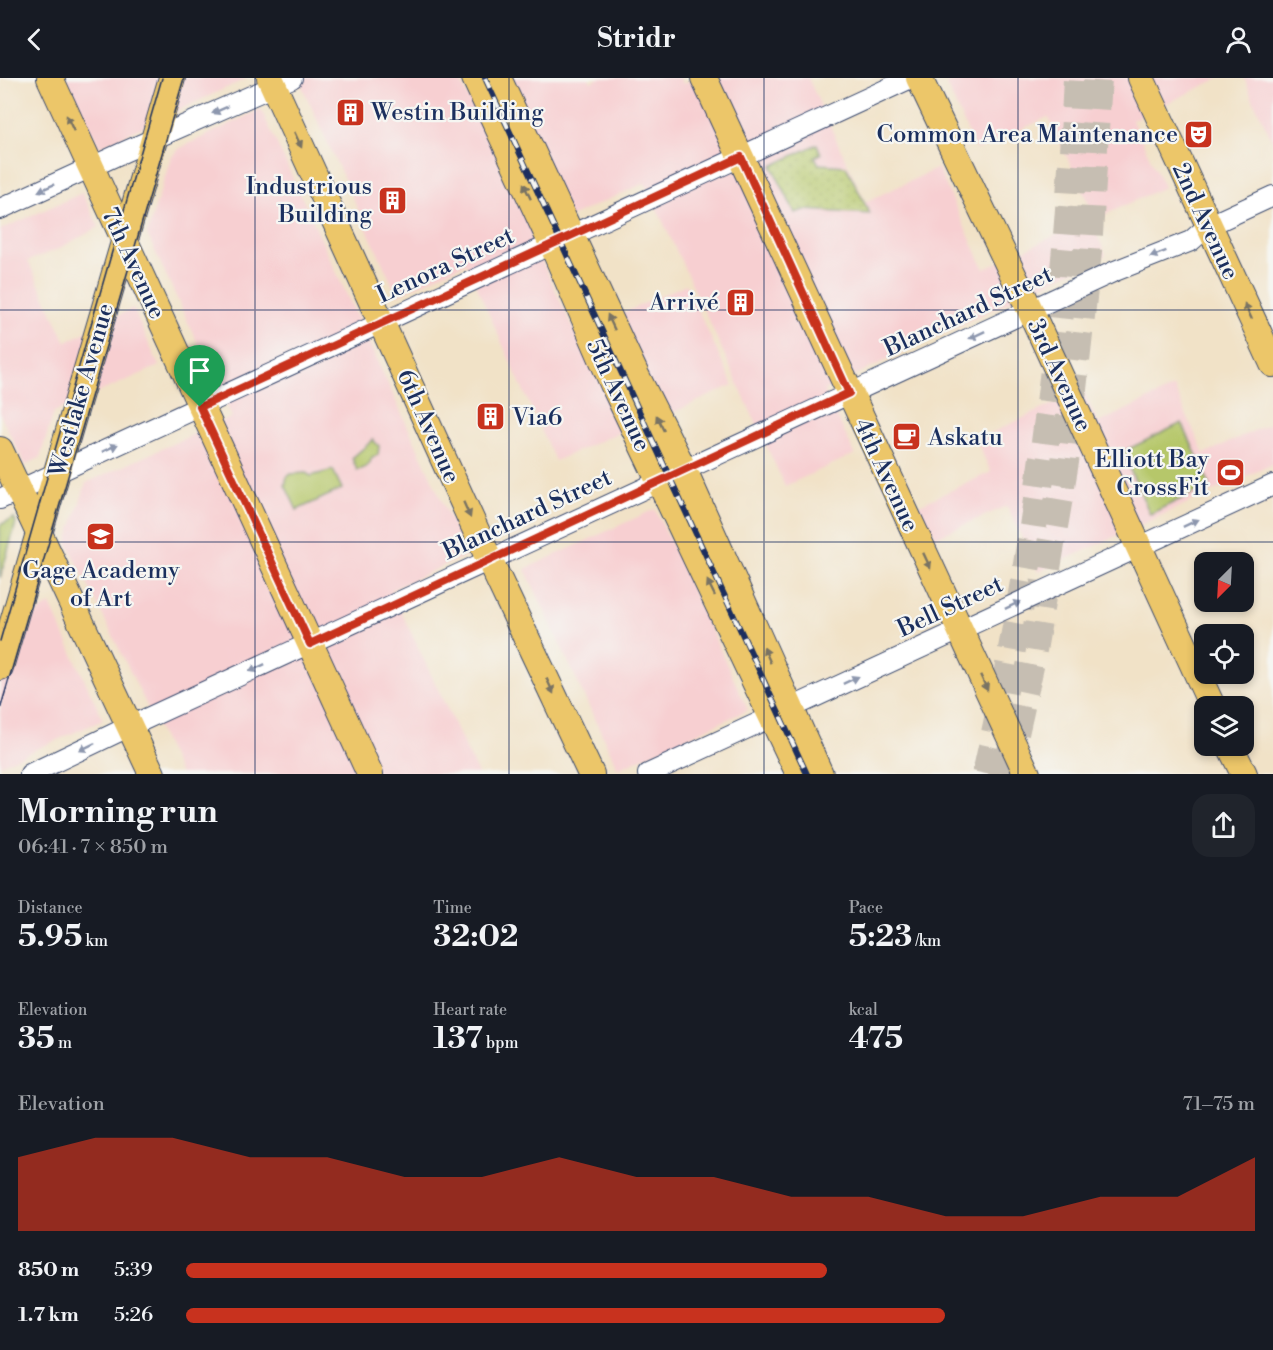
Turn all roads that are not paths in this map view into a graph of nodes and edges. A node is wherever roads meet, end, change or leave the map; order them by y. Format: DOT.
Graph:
graph roads {
  1 [pos="50,78"];
  2 [pos="172,78"];
  3 [pos="475,78"];
  4 [pos="498,78"];
  5 [pos="704,78"];
  6 [pos="911,78"];
  7 [pos="919,78"];
  8 [pos="1141,78"];
  9 [pos="278,81"];
  10 [pos="154,139"];
  11 [pos="741,157"];
  12 [pos="91,168"];
  13 [pos="1273,196"];
  14 [pos="0,209"];
  15 [pos="1208,226"];
  16 [pos="561,240"];
  17 [pos="124,241"];
  18 [pos="1030,310"];
  19 [pos="382,322"];
  20 [pos="1273,364"];
  21 [pos="849,393"];
  22 [pos="200,407"];
  23 [pos="0,450"];
  24 [pos="684,470"];
  25 [pos="57,473"];
  26 [pos="660,482"];
  27 [pos="1273,485"];
  28 [pos="9,495"];
  29 [pos="39,534"];
  30 [pos="1138,548"];
  31 [pos="489,559"];
  32 [pos="960,630"];
  33 [pos="310,644"];
  34 [pos="0,667"];
  35 [pos="1207,696"];
  36 [pos="782,713"];
  37 [pos="130,726"];
  38 [pos="1235,756"];
  39 [pos="30,774"];
  40 [pos="152,774"];
  41 [pos="370,774"];
  42 [pos="591,774"];
  43 [pos="648,774"];
  44 [pos="799,774"];
  45 [pos="820,774"];
  46 [pos="1027,774"];
  47 [pos="1244,774"];
  12 -- 1 [label="main road, 7th Avenue, one-way"];
  2 -- 10 [label="main road, Westlake Avenue"];
  16 -- 3 [label="main road, 5th Avenue, one-way"];
  4 -- 16 [label="main road, 5th Avenue"];
  5 -- 11 [label="main road, 4th Avenue"];
  6 -- 11 [label="street, Lenora Street"];
  7 -- 18 [label="main road, 3rd Avenue"];
  8 -- 15 [label="main road, 2nd Avenue"];
  9 -- 10 [label="street, one-way"];
  9 -- 19 [label="main road, 6th Avenue, one-way"];
  10 -- 12 [label="street"];
  10 -- 17 [label="main road, Westlake Avenue"];
  11 -- 16 [label="street, Lenora Street"];
  11 -- 21 [label="main road, 4th Avenue"];
  12 -- 14 [label="street, one-way"];
  12 -- 17 [label="main road, 7th Avenue"];
  13 -- 15 [label="street, Blanchard Street"];
  15 -- 18 [label="street, Blanchard Street, one-way"];
  20 -- 15 [label="main road, 2nd Avenue, one-way"];
  16 -- 19 [label="street, Lenora Street"];
  24 -- 16 [label="main road, 5th Avenue, one-way"];
  16 -- 26 [label="main road, 5th Avenue"];
  17 -- 22 [label="main road, 7th Avenue"];
  17 -- 25 [label="main road, Westlake Avenue"];
  18 -- 21 [label="street, Blanchard Street, one-way"];
  18 -- 30 [label="main road, 3rd Avenue"];
  19 -- 22 [label="street, Lenora Street"];
  19 -- 31 [label="main road, 6th Avenue, one-way"];
  21 -- 24 [label="street, Blanchard Street"];
  21 -- 32 [label="main road, 4th Avenue, one-way"];
  25 -- 22 [label="street, Lenora Street, one-way"];
  22 -- 33 [label="main road, 7th Avenue"];
  23 -- 28 [label="main road"];
  24 -- 26 [label="street, Blanchard Street"];
  36 -- 24 [label="main road, 5th Avenue, one-way"];
  25 -- 28 [label="street, Lenora Street"];
  25 -- 29 [label="main road, Westlake Avenue"];
  26 -- 31 [label="street, Blanchard Street"];
  36 -- 26 [label="main road, 5th Avenue, one-way"];
  30 -- 27 [label="street, Bell Street, one-way"];
  28 -- 29 [label="main road"];
  29 -- 34 [label="main road, Westlake Avenue"];
  29 -- 37 [label="main road"];
  32 -- 30 [label="street, Bell Street, one-way"];
  30 -- 35 [label="main road, 3rd Avenue"];
  31 -- 33 [label="street, Blanchard Street"];
  31 -- 42 [label="main road, 6th Avenue, one-way"];
  36 -- 32 [label="street, Bell Street, one-way"];
  32 -- 46 [label="main road, 4th Avenue, one-way"];
  33 -- 37 [label="street, Blanchard Street, one-way"];
  33 -- 41 [label="main road, 7th Avenue"];
  36 -- 43 [label="street, Bell Street"];
  36 -- 44 [label="main road, 5th Avenue"];
  36 -- 45 [label="main road, 5th Avenue"];
  37 -- 39 [label="street, Blanchard Street, one-way"];
  37 -- 40 [label="main road"];
  38 -- 47 [label="main road"];
}
